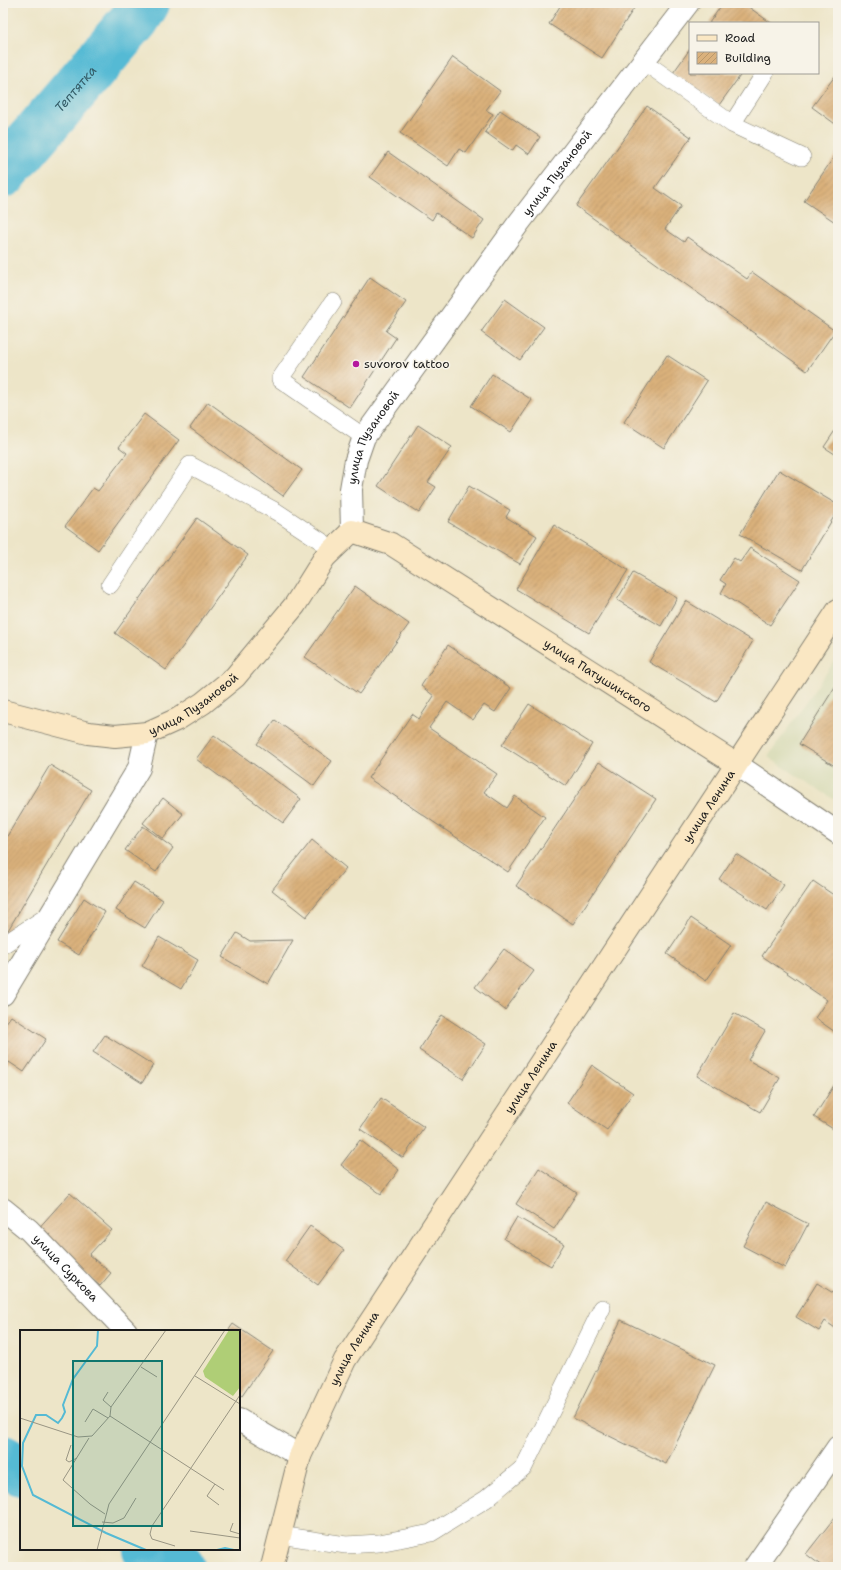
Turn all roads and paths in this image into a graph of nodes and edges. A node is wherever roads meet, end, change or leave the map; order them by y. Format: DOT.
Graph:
graph roads {
  1 [pos="688,3"];
  2 [pos="643,61"];
  3 [pos="764,74"];
  4 [pos="732,124"];
  5 [pos="802,157"];
  6 [pos="333,302"];
  7 [pos="364,437"];
  8 [pos="352,531"];
  9 [pos="333,549"];
  10 [pos="110,585"];
  11 [pos="838,610"];
  12 [pos="3,710"];
  13 [pos="147,733"];
  14 [pos="736,764"];
  15 [pos="838,833"];
  16 [pos="52,913"];
  17 [pos="3,945"];
  18 [pos="3,994"];
  19 [pos="3,1209"];
  20 [pos="602,1308"];
  21 [pos="125,1330"];
  22 [pos="240,1421"];
  23 [pos="838,1447"];
  24 [pos="300,1456"];
  25 [pos="275,1553"];
  26 [pos="755,1567"];
  1 -- 2 [label="street, улица Пузановой"];
  2 -- 4 [label="lane"];
  2 -- 7 [label="street, улица Пузановой"];
  3 -- 4 [label="lane"];
  4 -- 5 [label="lane"];
  6 -- 7 [label="lane"];
  7 -- 8 [label="street, улица Пузановой"];
  8 -- 9 [label="main road, улица Пузановой"];
  8 -- 14 [label="main road, улица Патушинского"];
  9 -- 10 [label="lane"];
  9 -- 13 [label="main road, улица Пузановой"];
  11 -- 14 [label="main road, улица Ленина"];
  12 -- 13 [label="main road, улица Пузановой"];
  13 -- 16 [label="street"];
  14 -- 15 [label="street, улица Патушинского"];
  14 -- 24 [label="main road, улица Ленина"];
  16 -- 17 [label="lane"];
  16 -- 18 [label="street"];
  19 -- 21 [label="street, улица Суркова"];
  20 -- 25 [label="lane"];
  22 -- 24 [label="street"];
  23 -- 26 [label="street"];
  24 -- 25 [label="main road, улица Ленина"];
}
